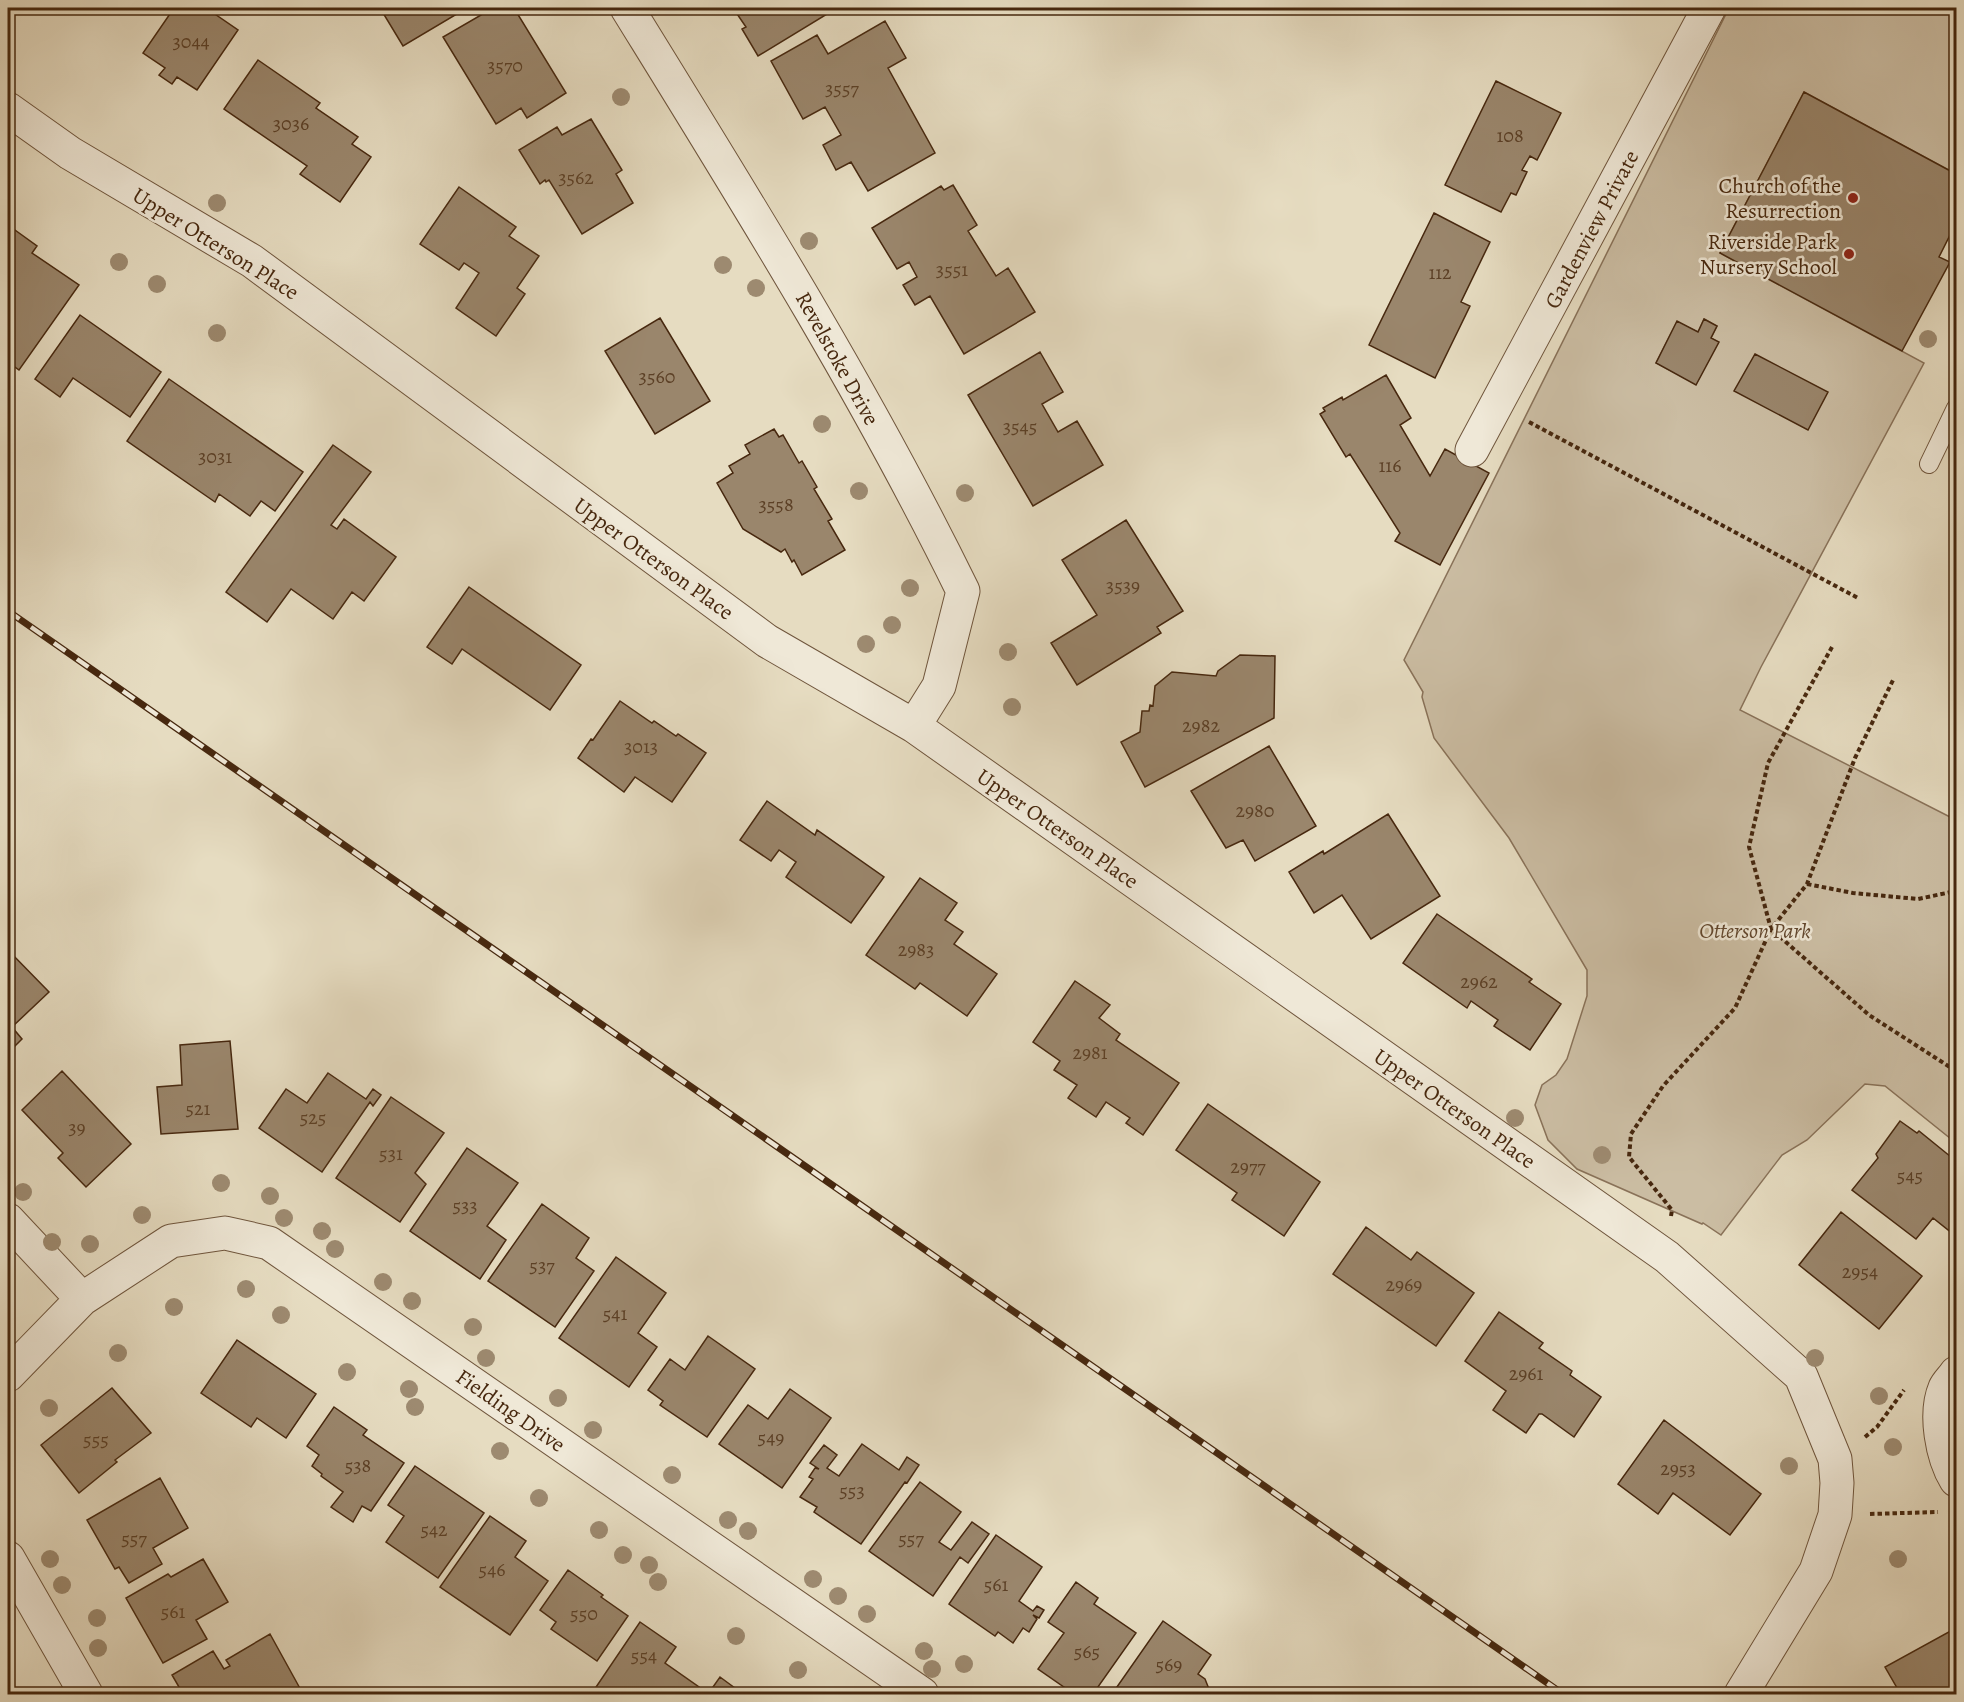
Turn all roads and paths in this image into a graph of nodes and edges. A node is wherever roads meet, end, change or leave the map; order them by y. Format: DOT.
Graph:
graph roads {
  1 [pos="627,8"];
  2 [pos="1709,8"];
  3 [pos="8,109"];
  4 [pos="1497,405"];
  5 [pos="1956,408"];
  6 [pos="1472,450"];
  7 [pos="1929,464"];
  8 [pos="1858,597"];
  9 [pos="1832,646"];
  10 [pos="1893,680"];
  11 [pos="914,726"];
  12 [pos="1807,884"];
  13 [pos="1956,891"];
  14 [pos="1771,929"];
  15 [pos="1956,1071"];
  16 [pos="8,1220"];
  17 [pos="1667,1257"];
  18 [pos="82,1299"];
  19 [pos="1956,1373"];
  20 [pos="8,1375"];
  21 [pos="1905,1389"];
  22 [pos="1835,1459"];
  23 [pos="1956,1480"];
  24 [pos="1946,1512"];
  25 [pos="1835,1515"];
  26 [pos="8,1558"];
  27 [pos="86,1695"];
  28 [pos="922,1695"];
  29 [pos="1741,1695"];
  1 -- 11 [label="street, Revelstoke Drive"];
  2 -- 4 [label="street, Gardenview Private"];
  3 -- 11 [label="street, Upper Otterson Place"];
  4 -- 6 [label="street, Gardenview Private"];
  4 -- 8 [label="path"];
  5 -- 7 [label="lane"];
  9 -- 14 [label="path"];
  10 -- 12 [label="path"];
  11 -- 17 [label="street, Upper Otterson Place"];
  12 -- 13 [label="path"];
  12 -- 14 [label="path"];
  14 -- 15 [label="path"];
  14 -- 17 [label="path"];
  16 -- 18 [label="street"];
  17 -- 22 [label="street, Upper Otterson Place"];
  18 -- 20 [label="street, Fielding Drive"];
  18 -- 28 [label="street, Fielding Drive"];
  19 -- 23 [label="street"];
  21 -- 22 [label="path"];
  22 -- 25 [label="street, Upper Otterson Place"];
  24 -- 25 [label="path"];
  25 -- 29 [label="street, Upper Otterson Place"];
  26 -- 27 [label="street"];
}
